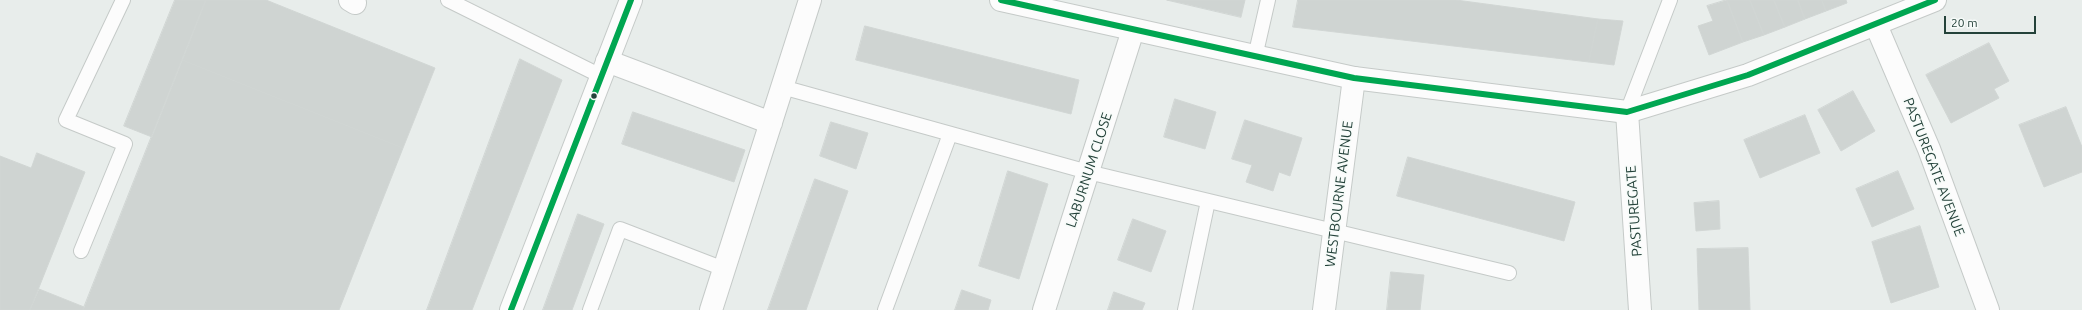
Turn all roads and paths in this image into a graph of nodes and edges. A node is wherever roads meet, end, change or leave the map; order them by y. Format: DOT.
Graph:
graph roads {
  1 [pos="123,0"];
  2 [pos="448,0"];
  3 [pos="631,0"];
  4 [pos="810,0"];
  5 [pos="1001,0"];
  6 [pos="1268,0"];
  7 [pos="1670,0"];
  8 [pos="1935,0"];
  9 [pos="1063,6"];
  10 [pos="1876,25"];
  11 [pos="1133,30"];
  12 [pos="1255,57"];
  13 [pos="604,69"];
  14 [pos="1354,78"];
  15 [pos="782,87"];
  16 [pos="1627,112"];
  17 [pos="770,123"];
  18 [pos="950,134"];
  19 [pos="1088,172"];
  20 [pos="1208,201"];
  21 [pos="1334,231"];
  22 [pos="81,251"];
  23 [pos="724,269"];
  24 [pos="1509,273"];
  25 [pos="511,310"];
  26 [pos="590,310"];
  27 [pos="711,310"];
  28 [pos="885,310"];
  29 [pos="1044,310"];
  30 [pos="1185,310"];
  31 [pos="1324,310"];
  32 [pos="1640,310"];
  33 [pos="1988,310"];
  1 -- 22 [label="lane"];
  2 -- 13 [label="lane"];
  3 -- 13 [label="street"];
  4 -- 15 [label="street"];
  5 -- 9 [label="street"];
  6 -- 12 [label="lane"];
  7 -- 16 [label="lane"];
  8 -- 10 [label="street"];
  9 -- 11 [label="street"];
  10 -- 16 [label="street"];
  10 -- 33 [label="street, PASTUREGATE AVENUE"];
  11 -- 12 [label="street"];
  11 -- 19 [label="street, LABURNUM CLOSE"];
  12 -- 14 [label="street"];
  13 -- 17 [label="street"];
  13 -- 25 [label="street"];
  14 -- 16 [label="street"];
  14 -- 21 [label="street, WESTBOURNE AVENUE"];
  15 -- 17 [label="street"];
  15 -- 18 [label="lane"];
  16 -- 32 [label="street, PASTUREGATE"];
  17 -- 23 [label="street"];
  18 -- 19 [label="lane"];
  18 -- 28 [label="lane"];
  19 -- 20 [label="lane"];
  19 -- 29 [label="street, LABURNUM CLOSE"];
  20 -- 21 [label="lane"];
  20 -- 30 [label="lane"];
  21 -- 24 [label="lane"];
  21 -- 31 [label="street, WESTBOURNE AVENUE"];
  23 -- 26 [label="lane"];
  23 -- 27 [label="street"];
}
